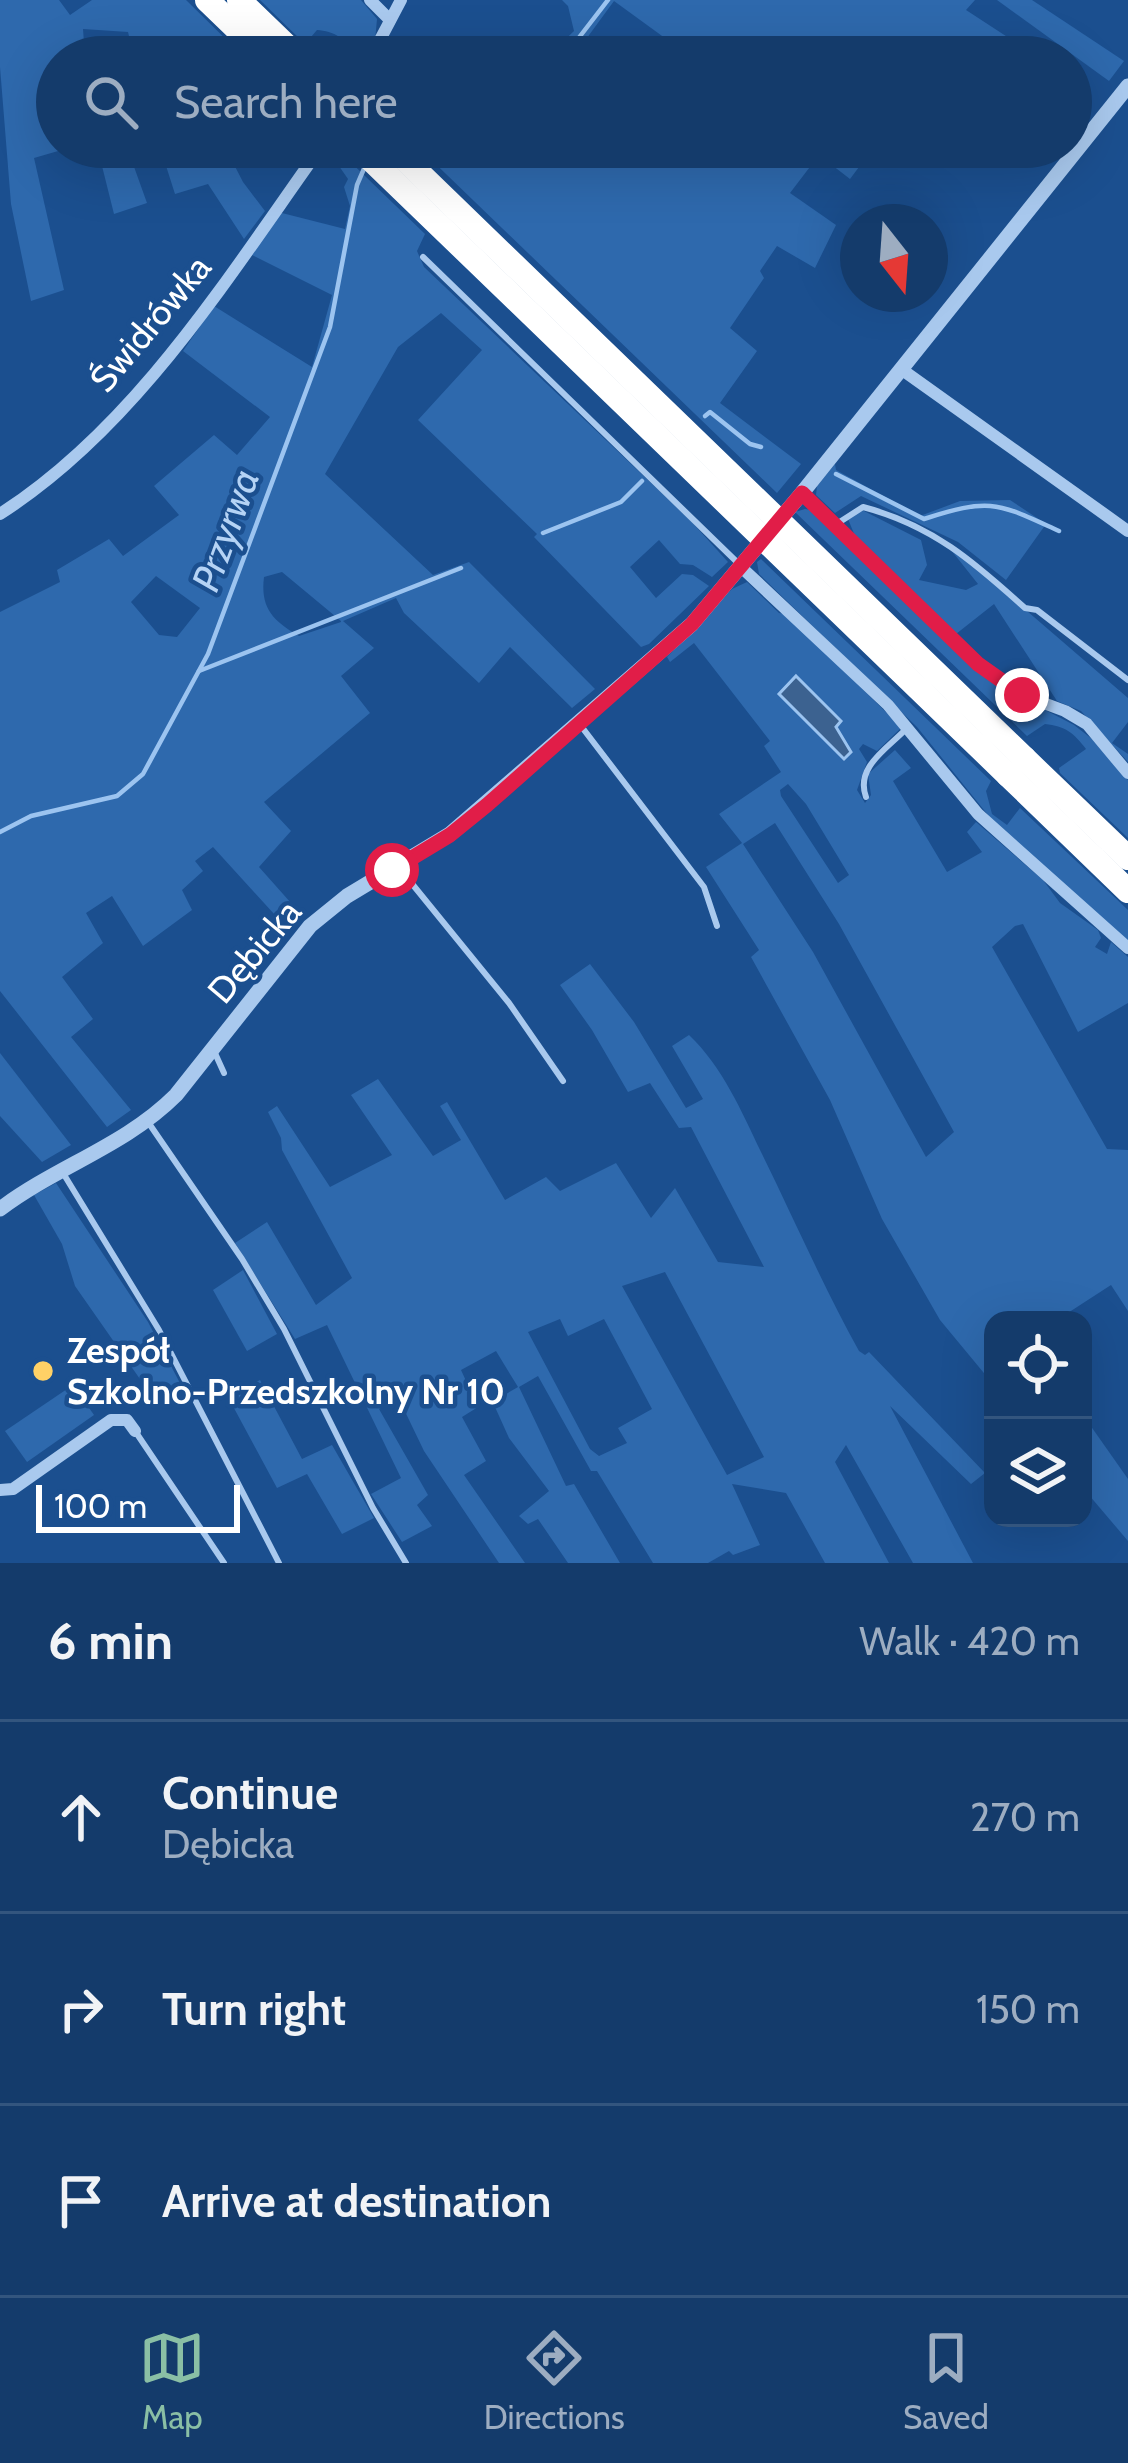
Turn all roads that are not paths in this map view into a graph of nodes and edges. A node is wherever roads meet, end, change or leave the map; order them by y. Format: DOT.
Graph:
graph roads {
  1 [pos="207,0"];
  2 [pos="239,0"];
  3 [pos="370,0"];
  4 [pos="401,0"];
  5 [pos="390,20"];
  6 [pos="244,36"];
  7 [pos="276,36"];
  8 [pos="382,36"];
  9 [pos="1128,86"];
  10 [pos="1092,131"];
  11 [pos="305,168"];
  12 [pos="380,168"];
  13 [pos="413,168"];
  14 [pos="1062,168"];
  15 [pos="423,257"];
  16 [pos="901,368"];
  17 [pos="802,493"];
  18 [pos="0,514"];
  19 [pos="836,525"];
  20 [pos="1128,531"];
  21 [pos="741,567"];
  22 [pos="1128,680"];
  23 [pos="579,723"];
  24 [pos="914,732"];
  25 [pos="1016,766"];
  26 [pos="1128,773"];
  27 [pos="866,797"];
  28 [pos="1128,858"];
  29 [pos="398,867"];
  30 [pos="1128,891"];
  31 [pos="717,926"];
  32 [pos="1128,948"];
  33 [pos="212,1048"];
  34 [pos="224,1072"];
  35 [pos="563,1081"];
  36 [pos="148,1122"];
  37 [pos="61,1170"];
  38 [pos="0,1209"];
  39 [pos="135,1431"];
  40 [pos="0,1490"];
  41 [pos="224,1563"];
  42 [pos="278,1563"];
  43 [pos="406,1563"];
  1 -- 6 [label="highway"];
  2 -- 7 [label="highway"];
  3 -- 5 [label="street"];
  4 -- 5 [label="street"];
  5 -- 8 [label="street"];
  9 -- 10 [label="street, Dębicka"];
  11 -- 18 [label="street, Świdrówka"];
  12 -- 25 [label="highway, bridge"];
  13 -- 25 [label="highway, bridge"];
  14 -- 16 [label="street, Dębicka"];
  15 -- 21 [label="lane"];
  16 -- 17 [label="street, Dębicka"];
  16 -- 20 [label="street"];
  17 -- 19 [label="street"];
  17 -- 21 [label="street, Dębicka"];
  19 -- 22 [label="lane"];
  19 -- 26 [label="street"];
  21 -- 23 [label="street, Dębicka"];
  21 -- 24 [label="street"];
  23 -- 29 [label="street, Dębicka"];
  23 -- 31 [label="lane"];
  24 -- 27 [label="lane"];
  24 -- 32 [label="street"];
  25 -- 28 [label="highway"];
  25 -- 30 [label="highway"];
  29 -- 33 [label="street, Dębicka"];
  29 -- 35 [label="lane"];
  33 -- 34 [label="lane"];
  33 -- 36 [label="street, Dębicka"];
  36 -- 37 [label="street, Dębicka"];
  36 -- 43 [label="lane"];
  37 -- 38 [label="street, Dębicka"];
  37 -- 42 [label="lane"];
  39 -- 40 [label="street"];
  39 -- 41 [label="lane"];
}
